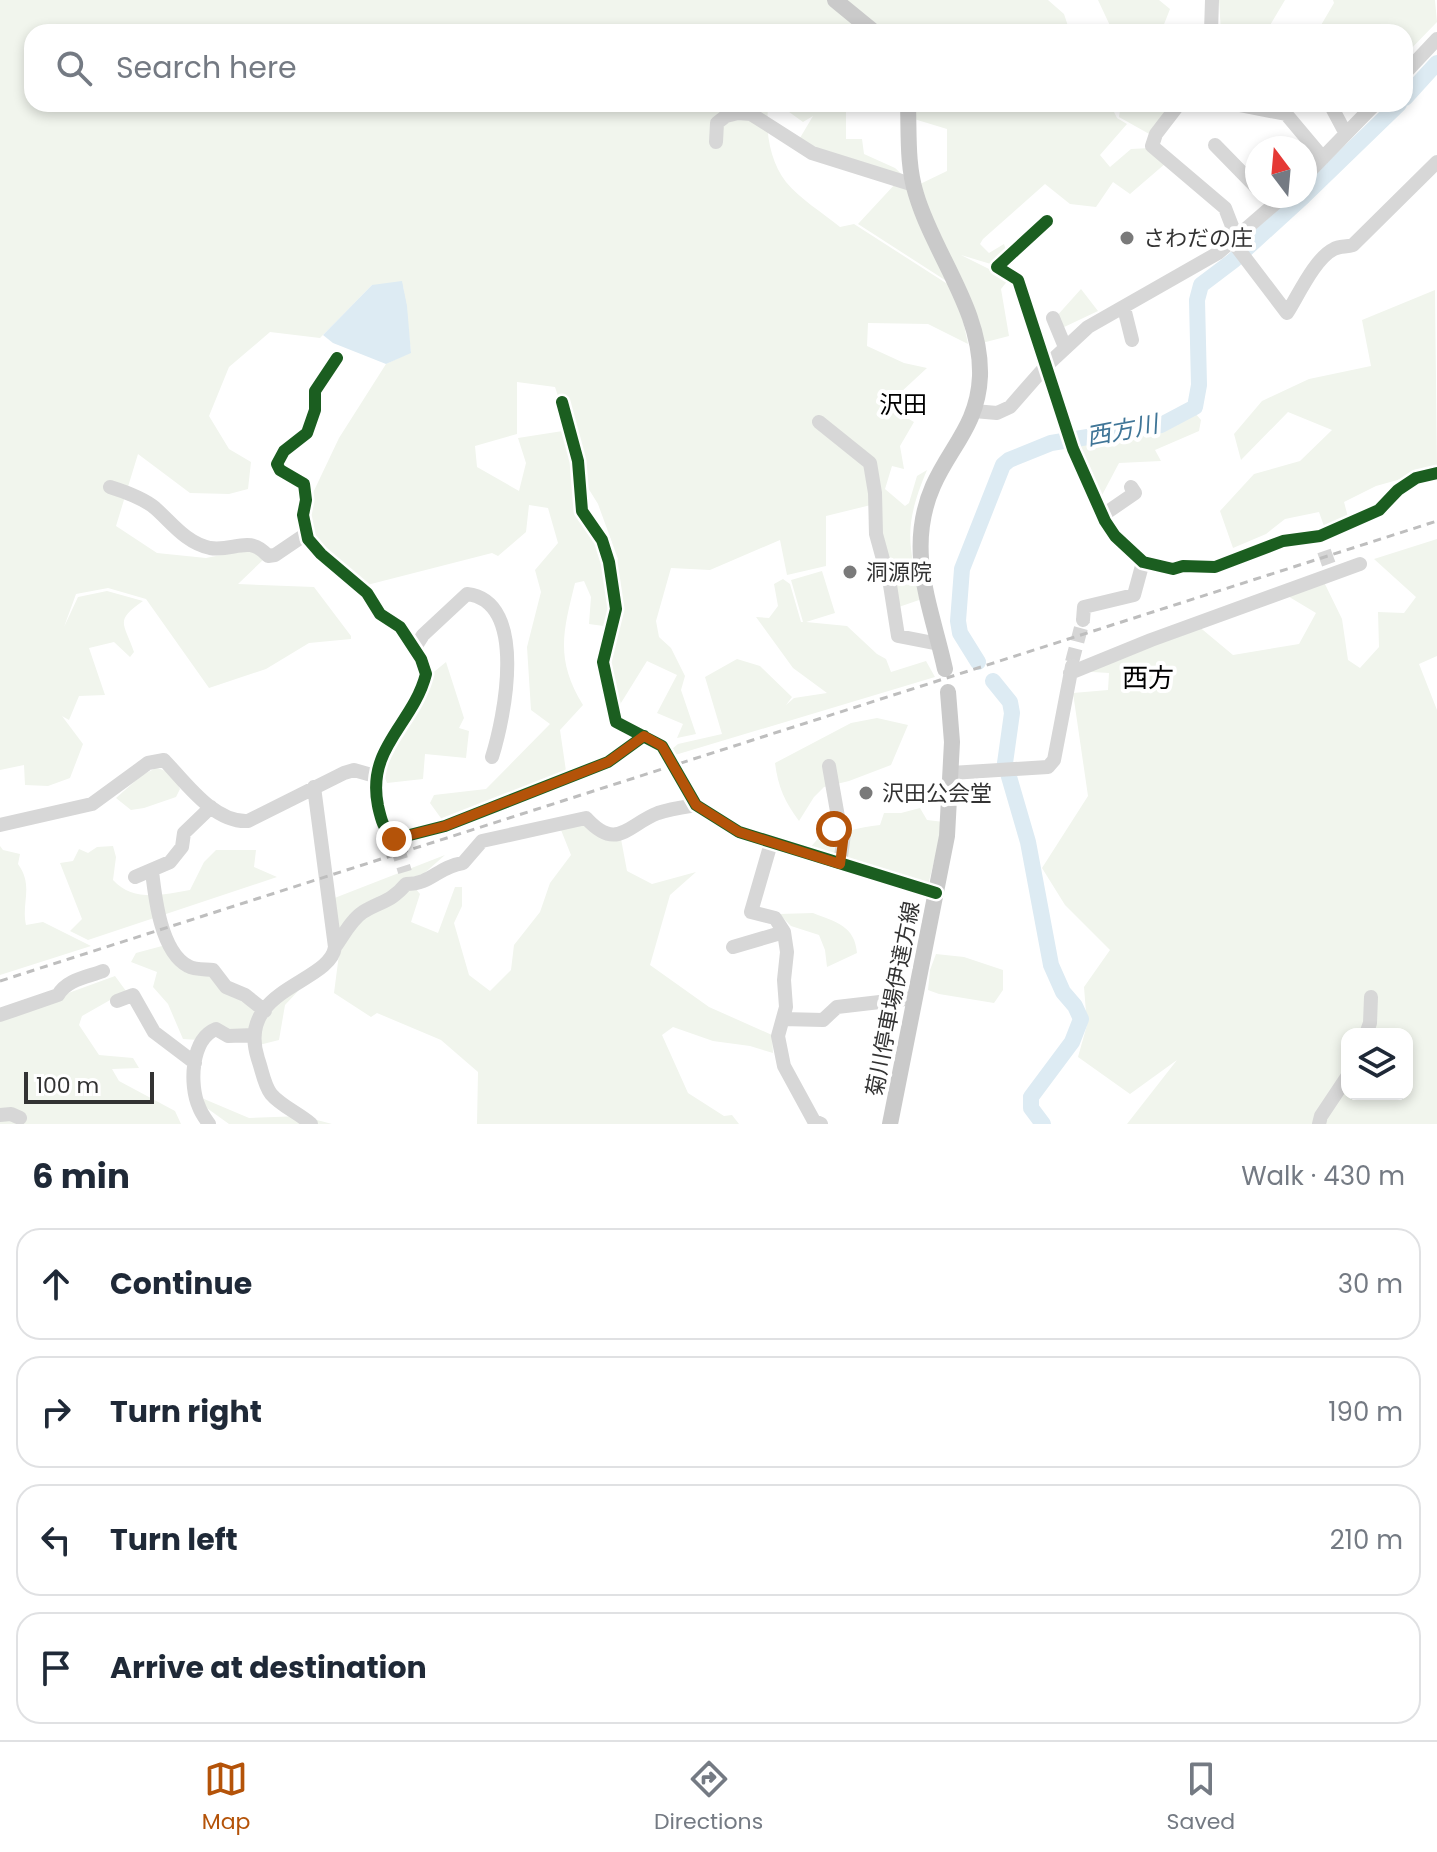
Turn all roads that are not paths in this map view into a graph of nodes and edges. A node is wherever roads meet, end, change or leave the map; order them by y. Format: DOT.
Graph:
graph roads {
  1 [pos="835,0"];
  2 [pos="1212,0"];
  3 [pos="864,24"];
  4 [pos="1211,24"];
  5 [pos="1437,39"];
  6 [pos="1413,64"];
  7 [pos="909,112"];
  8 [pos="1173,112"];
  9 [pos="1276,112"];
  10 [pos="1334,112"];
  11 [pos="1367,112"];
  12 [pos="1346,134"];
  13 [pos="716,142"];
  14 [pos="1215,145"];
  15 [pos="1323,158"];
  16 [pos="1437,162"];
  17 [pos="1317,164"];
  18 [pos="1245,176"];
  19 [pos="914,185"];
  20 [pos="1265,208"];
  21 [pos="1047,221"];
  22 [pos="1235,240"];
  23 [pos="1124,308"];
  24 [pos="1053,318"];
  25 [pos="1132,340"];
  26 [pos="1065,347"];
  27 [pos="337,358"];
  28 [pos="1046,366"];
  29 [pos="562,402"];
  30 [pos="974,411"];
  31 [pos="819,422"];
  32 [pos="1437,473"];
  33 [pos="110,487"];
  34 [pos="1131,487"];
  35 [pos="1103,515"];
  36 [pos="306,534"];
  37 [pos="1320,536"];
  38 [pos="1143,562"];
  39 [pos="1328,563"];
  40 [pos="1360,564"];
  41 [pos="1083,620"];
  42 [pos="939,644"];
  43 [pos="414,649"];
  44 [pos="945,669"];
  45 [pos="948,692"];
  46 [pos="644,736"];
  47 [pos="492,757"];
  48 [pos="829,766"];
  49 [pos="951,773"];
  50 [pos="375,776"];
  51 [pos="314,787"];
  52 [pos="696,805"];
  53 [pos="211,807"];
  54 [pos="0,825"];
  55 [pos="771,843"];
  56 [pos="840,864"];
  57 [pos="152,871"];
  58 [pos="135,877"];
  59 [pos="936,893"];
  60 [pos="784,932"];
  61 [pos="335,947"];
  62 [pos="733,947"];
  63 [pos="103,971"];
  64 [pos="1371,997"];
  65 [pos="914,998"];
  66 [pos="117,1001"];
  67 [pos="265,1011"];
  68 [pos="0,1015"];
  69 [pos="783,1019"];
  70 [pos="1368,1028"];
  71 [pos="254,1035"];
  72 [pos="195,1063"];
  73 [pos="1341,1086"];
  74 [pos="0,1115"];
  75 [pos="20,1118"];
  76 [pos="209,1124"];
  77 [pos="311,1124"];
  78 [pos="821,1124"];
  79 [pos="890,1124"];
  80 [pos="1319,1124"];
  1 -- 3 [label="main road"];
  2 -- 4 [label="street"];
  5 -- 6 [label="street"];
  7 -- 19 [label="main road"];
  8 -- 22 [label="street"];
  9 -- 15 [label="street"];
  10 -- 12 [label="street"];
  11 -- 12 [label="street"];
  12 -- 15 [label="street"];
  13 -- 19 [label="street"];
  14 -- 18 [label="street"];
  15 -- 17 [label="street"];
  16 -- 22 [label="street"];
  19 -- 30 [label="main road"];
  20 -- 22 [label="street"];
  21 -- 28 [label="street"];
  22 -- 23 [label="street"];
  23 -- 25 [label="street"];
  23 -- 26 [label="street"];
  24 -- 26 [label="street"];
  26 -- 28 [label="street"];
  27 -- 36 [label="street"];
  28 -- 30 [label="street"];
  28 -- 35 [label="street"];
  29 -- 46 [label="street"];
  30 -- 42 [label="main road"];
  31 -- 42 [label="street"];
  32 -- 37 [label="street"];
  33 -- 36 [label="street"];
  34 -- 35 [label="street"];
  35 -- 38 [label="street"];
  36 -- 43 [label="street"];
  37 -- 38 [label="street"];
  37 -- 39 [label="street"];
  38 -- 41 [label="street"];
  39 -- 40 [label="street"];
  39 -- 49 [label="street"];
  42 -- 44 [label="main road"];
  43 -- 47 [label="street"];
  43 -- 50 [label="street"];
  45 -- 49 [label="main road, 菊川停車場伊達方線"];
  46 -- 50 [label="street"];
  46 -- 52 [label="street"];
  48 -- 56 [label="street"];
  49 -- 59 [label="main road, 菊川停車場伊達方線"];
  50 -- 51 [label="street"];
  51 -- 53 [label="street"];
  51 -- 61 [label="street"];
  52 -- 55 [label="street"];
  52 -- 61 [label="street"];
  53 -- 54 [label="street"];
  53 -- 57 [label="street"];
  55 -- 56 [label="street"];
  55 -- 60 [label="street"];
  56 -- 59 [label="street"];
  57 -- 58 [label="street"];
  57 -- 67 [label="street"];
  59 -- 65 [label="main road, 菊川停車場伊達方線"];
  60 -- 62 [label="street"];
  60 -- 69 [label="street"];
  61 -- 67 [label="street"];
  63 -- 68 [label="street"];
  64 -- 70 [label="street"];
  65 -- 69 [label="street"];
  65 -- 79 [label="main road, 菊川停車場伊達方線"];
  66 -- 72 [label="street"];
  67 -- 71 [label="street"];
  69 -- 78 [label="street"];
  71 -- 72 [label="street"];
  71 -- 77 [label="street"];
  72 -- 76 [label="street"];
  73 -- 80 [label="street"];
  74 -- 75 [label="street"];
}
